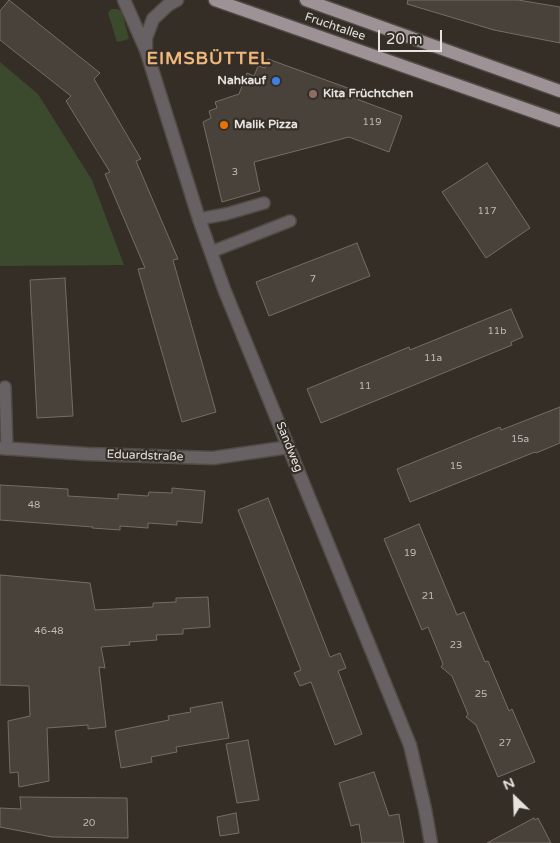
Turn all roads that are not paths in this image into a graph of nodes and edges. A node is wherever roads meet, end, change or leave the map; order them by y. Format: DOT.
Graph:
graph roads {
  1 [pos="124,0"];
  2 [pos="177,0"];
  3 [pos="215,0"];
  4 [pos="306,0"];
  5 [pos="146,50"];
  6 [pos="560,91"];
  7 [pos="560,121"];
  8 [pos="264,203"];
  9 [pos="199,219"];
  10 [pos="290,221"];
  11 [pos="211,252"];
  12 [pos="5,387"];
  13 [pos="289,447"];
  14 [pos="4,449"];
  15 [pos="431,843"];
  1 -- 5 [label="street, Sandweg"];
  2 -- 5 [label="street, Sandweg"];
  3 -- 7 [label="main road, Fruchtallee"];
  4 -- 6 [label="main road, Fruchtallee"];
  5 -- 9 [label="street, Sandweg"];
  8 -- 9 [label="lane"];
  9 -- 11 [label="street, Sandweg"];
  10 -- 11 [label="lane"];
  11 -- 13 [label="street, Sandweg"];
  12 -- 14 [label="lane"];
  13 -- 14 [label="street, Eduardstraße"];
  13 -- 15 [label="street, Sandweg"];
}
